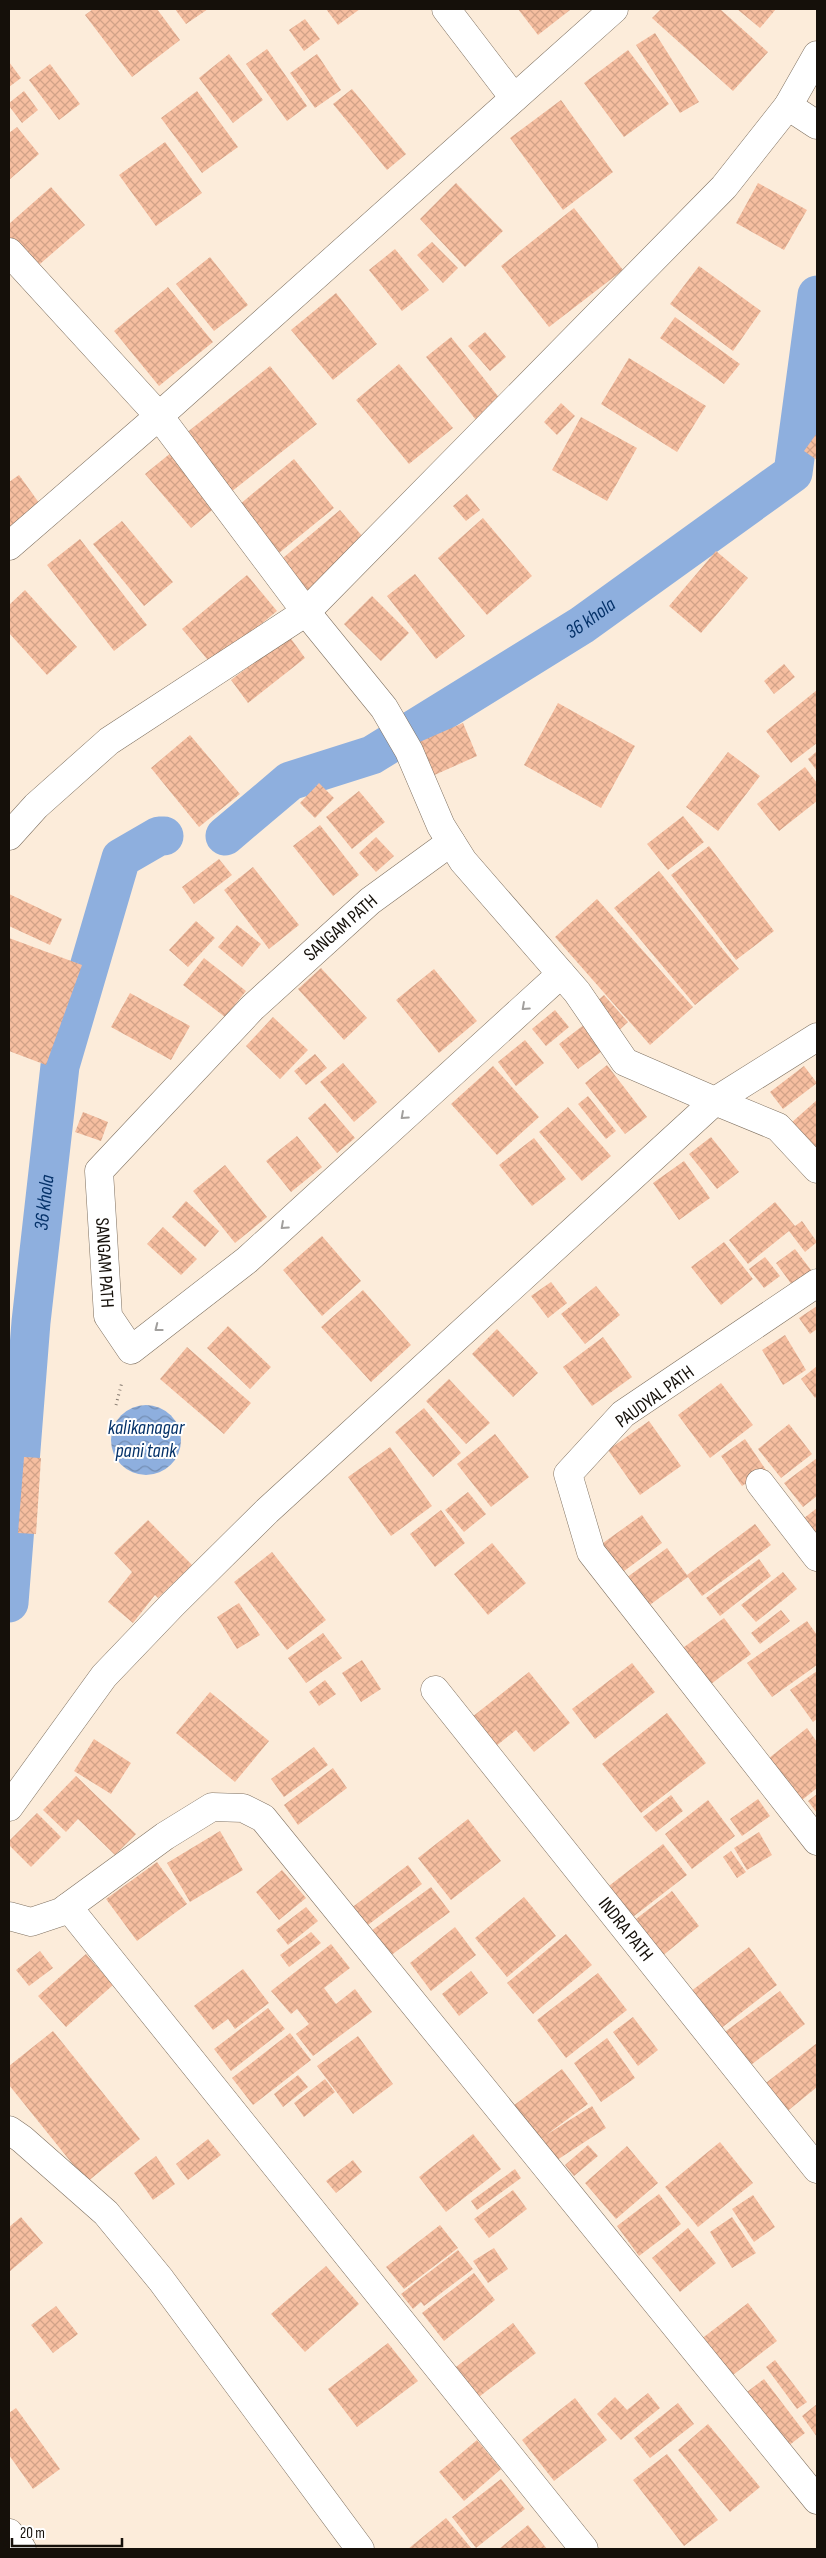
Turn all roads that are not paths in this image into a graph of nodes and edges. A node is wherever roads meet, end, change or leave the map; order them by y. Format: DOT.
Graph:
graph roads {
  1 [pos="446,9"];
  2 [pos="614,9"];
  3 [pos="817,55"];
  4 [pos="514,98"];
  5 [pos="788,106"];
  6 [pos="817,125"];
  7 [pos="9,252"];
  8 [pos="158,416"];
  9 [pos="9,546"];
  10 [pos="306,612"];
  11 [pos="9,836"];
  12 [pos="451,842"];
  13 [pos="561,974"];
  14 [pos="817,1036"];
  15 [pos="715,1101"];
  16 [pos="817,1168"];
  17 [pos="817,1283"];
  18 [pos="760,1483"];
  19 [pos="817,1557"];
  20 [pos="436,1690"];
  21 [pos="9,1808"];
  22 [pos="817,1840"];
  23 [pos="68,1907"];
  24 [pos="9,1916"];
  25 [pos="9,2130"];
  26 [pos="817,2169"];
  27 [pos="817,2500"];
  28 [pos="9,2533"];
  29 [pos="22,2549"];
  30 [pos="360,2549"];
  31 [pos="584,2549"];
  1 -- 4 [label="street"];
  2 -- 4 [label="street"];
  3 -- 5 [label="street"];
  4 -- 8 [label="street"];
  5 -- 6 [label="street"];
  5 -- 10 [label="street"];
  7 -- 8 [label="street"];
  8 -- 9 [label="street"];
  8 -- 10 [label="street"];
  10 -- 11 [label="street"];
  10 -- 12 [label="street"];
  12 -- 13 [label="street"];
  13 -- 12 [label="street, SANGAM PATH, one-way"];
  13 -- 15 [label="street"];
  14 -- 15 [label="street"];
  15 -- 16 [label="street"];
  15 -- 21 [label="street"];
  17 -- 22 [label="street, PAUDYAL PATH"];
  18 -- 19 [label="street"];
  20 -- 26 [label="street, INDRA PATH"];
  23 -- 24 [label="street"];
  23 -- 27 [label="street"];
  23 -- 31 [label="street"];
  25 -- 30 [label="street"];
  28 -- 29 [label="street"];
}
